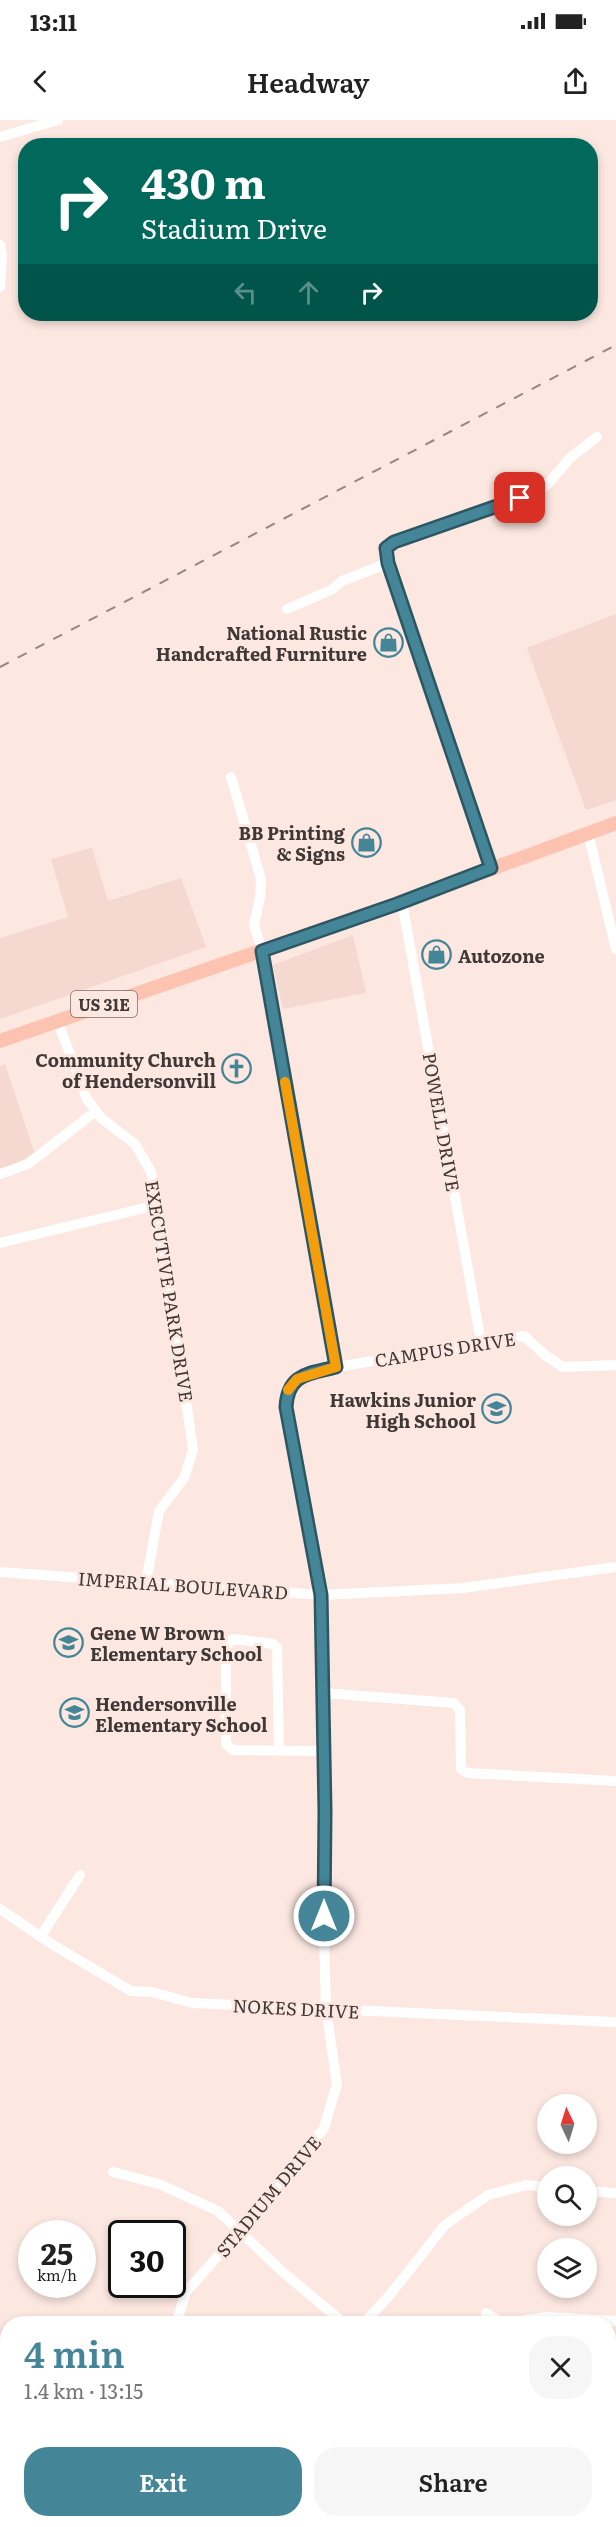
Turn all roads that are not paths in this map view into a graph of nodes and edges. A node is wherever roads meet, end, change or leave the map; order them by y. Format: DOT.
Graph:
graph roads {
  1 [pos="58,120"];
  2 [pos="0,137"];
  3 [pos="0,245"];
  4 [pos="0,287"];
  5 [pos="597,437"];
  6 [pos="388,563"];
  7 [pos="287,609"];
  8 [pos="231,777"];
  9 [pos="616,823"];
  10 [pos="588,833"];
  11 [pos="491,868"];
  12 [pos="402,902"];
  13 [pos="616,949"];
  14 [pos="262,951"];
  15 [pos="57,1020"];
  16 [pos="0,1041"];
  17 [pos="96,1111"];
  18 [pos="0,1174"];
  19 [pos="157,1205"];
  20 [pos="0,1243"];
  21 [pos="481,1342"];
  22 [pos="616,1365"];
  23 [pos="336,1367"];
  24 [pos="616,1567"];
  25 [pos="0,1572"];
  26 [pos="146,1582"];
  27 [pos="321,1595"];
  28 [pos="323,1693"];
  29 [pos="279,1750"];
  30 [pos="322,1751"];
  31 [pos="616,1781"];
  32 [pos="80,1875"];
  33 [pos="0,1909"];
  34 [pos="40,1936"];
  35 [pos="326,2009"];
  36 [pos="616,2022"];
  37 [pos="113,2172"];
  38 [pos="537,2186"];
  39 [pos="597,2192"];
  40 [pos="616,2193"];
  41 [pos="239,2229"];
  42 [pos="486,2313"];
  43 [pos="178,2316"];
  44 [pos="335,2316"];
  45 [pos="370,2316"];
  46 [pos="491,2316"];
  1 -- 2 [label="street"];
  3 -- 4 [label="street"];
  5 -- 6 [label="street"];
  6 -- 7 [label="street"];
  6 -- 11 [label="street"];
  8 -- 14 [label="street"];
  9 -- 10 [label="main road, US 31E"];
  10 -- 11 [label="main road, US 31E"];
  10 -- 13 [label="street"];
  11 -- 12 [label="main road, US 31E"];
  12 -- 14 [label="main road, US 31E"];
  12 -- 21 [label="street, POWELL DRIVE"];
  14 -- 15 [label="main road, US 31E"];
  14 -- 23 [label="street"];
  15 -- 16 [label="main road, US 31E"];
  15 -- 17 [label="street, EXECUTIVE PARK DRIVE"];
  17 -- 18 [label="street"];
  17 -- 19 [label="street, EXECUTIVE PARK DRIVE"];
  19 -- 20 [label="street"];
  19 -- 26 [label="street, EXECUTIVE PARK DRIVE"];
  21 -- 22 [label="street, CAMPUS DRIVE"];
  21 -- 23 [label="street, CAMPUS DRIVE"];
  23 -- 27 [label="street, STADIUM DRIVE"];
  24 -- 27 [label="street, IMPERIAL BOULEVARD"];
  25 -- 26 [label="street, IMPERIAL BOULEVARD"];
  26 -- 27 [label="street, IMPERIAL BOULEVARD"];
  27 -- 28 [label="street, STADIUM DRIVE"];
  28 -- 30 [label="street, STADIUM DRIVE"];
  28 -- 31 [label="street"];
  29 -- 29 [label="street"];
  29 -- 30 [label="street"];
  30 -- 35 [label="street, STADIUM DRIVE"];
  32 -- 34 [label="street"];
  33 -- 34 [label="street, NOKES DRIVE"];
  34 -- 35 [label="street, NOKES DRIVE"];
  35 -- 36 [label="street, NOKES DRIVE"];
  35 -- 41 [label="street, STADIUM DRIVE"];
  37 -- 41 [label="street"];
  38 -- 45 [label="street"];
  39 -- 40 [label="street"];
  41 -- 43 [label="street, STADIUM DRIVE"];
  41 -- 44 [label="street"];
  42 -- 46 [label="street"];
}
